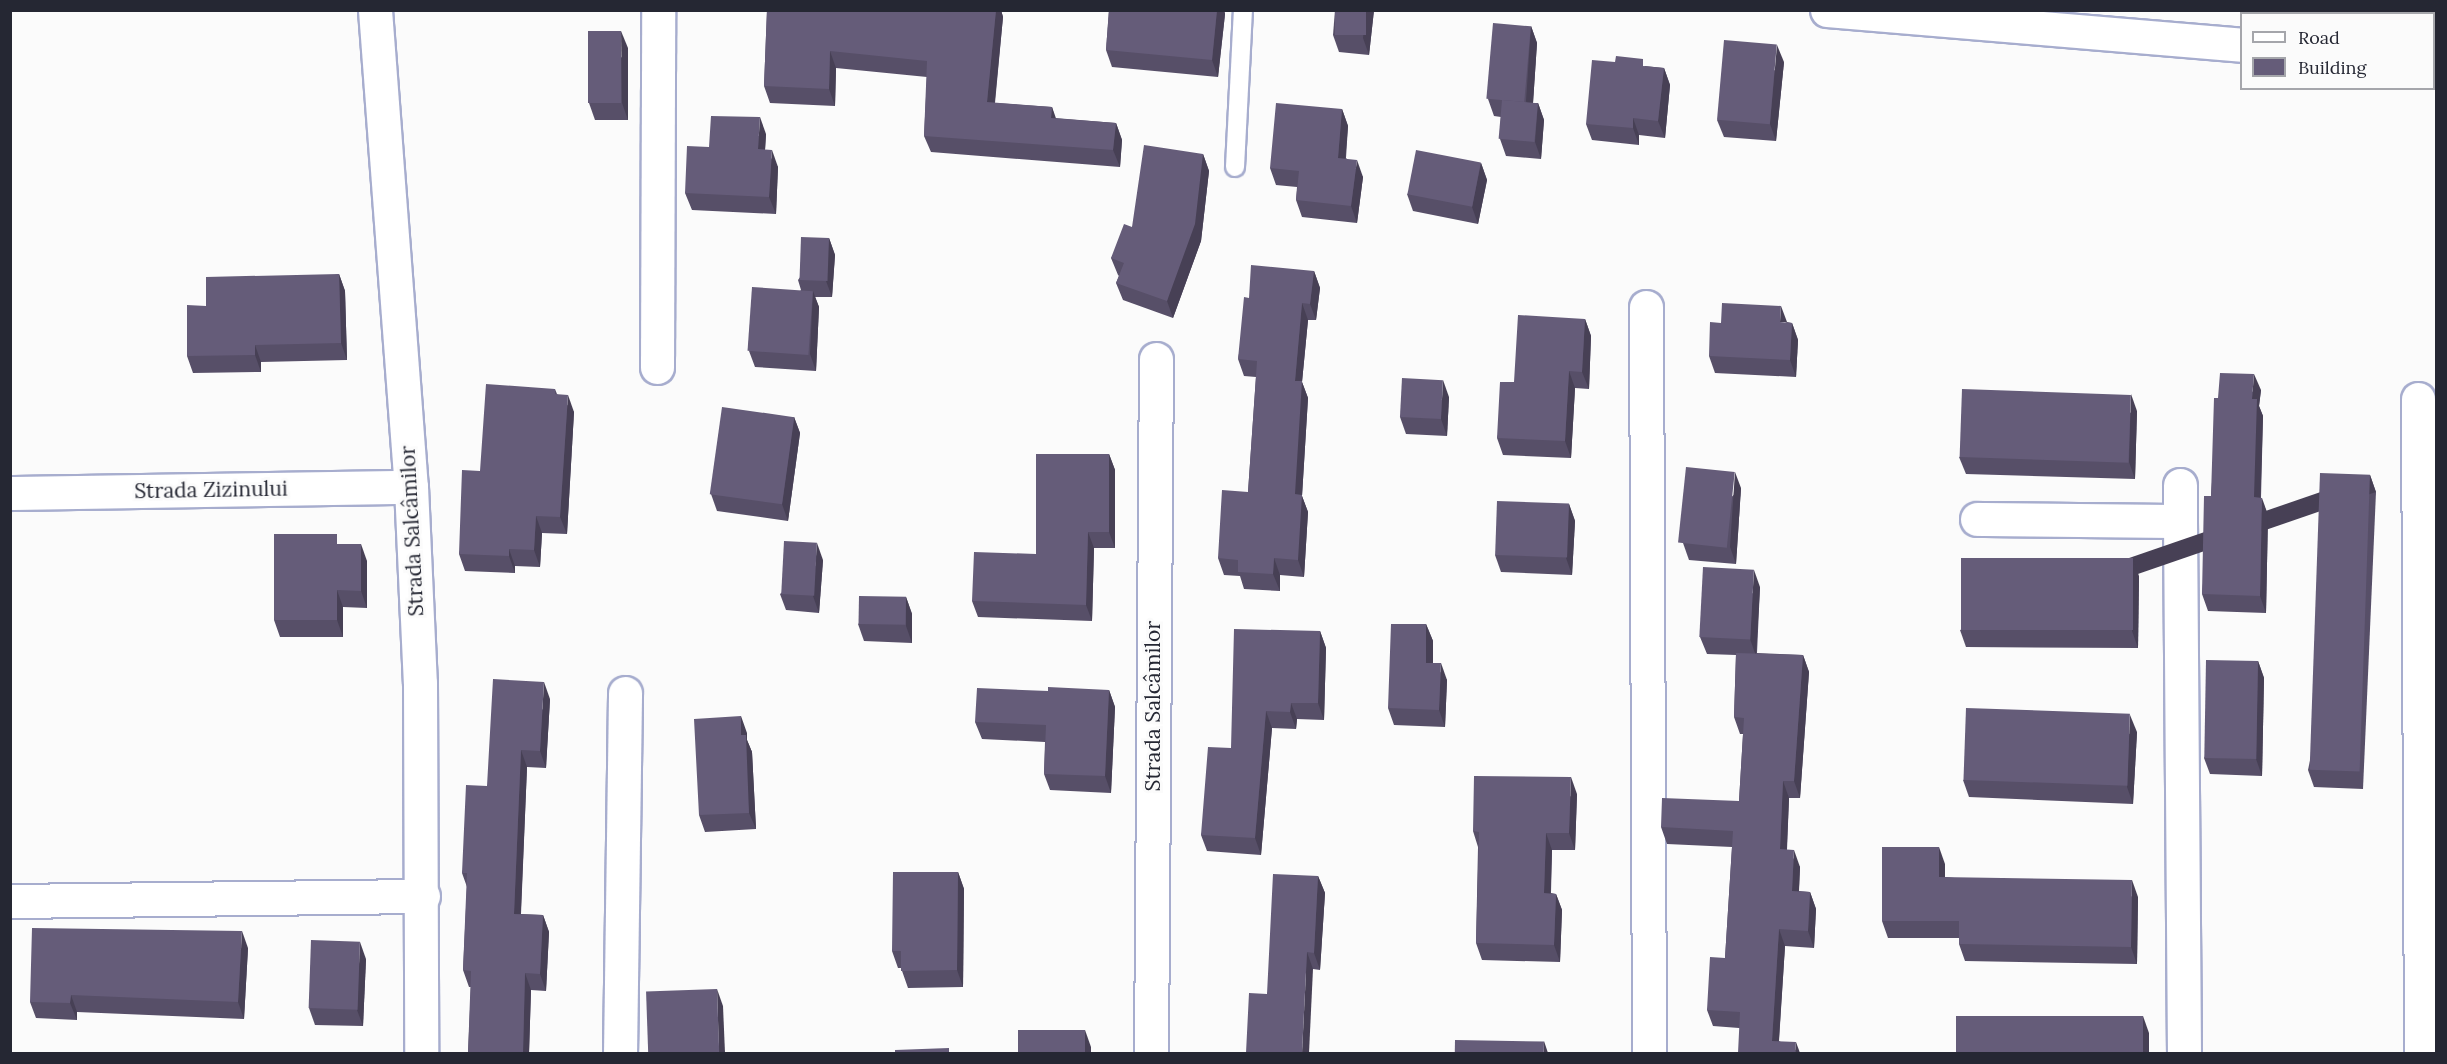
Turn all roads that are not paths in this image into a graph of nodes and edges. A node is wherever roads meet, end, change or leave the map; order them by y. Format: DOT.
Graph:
graph roads {
  1 [pos="375,10"];
  2 [pos="658,10"];
  3 [pos="1243,10"];
  4 [pos="1827,10"];
  5 [pos="1871,12"];
  6 [pos="2030,18"];
  7 [pos="2240,45"];
  8 [pos="1235,167"];
  9 [pos="1646,307"];
  10 [pos="1156,359"];
  11 [pos="657,367"];
  12 [pos="2418,399"];
  13 [pos="2180,485"];
  14 [pos="411,487"];
  15 [pos="10,493"];
  16 [pos="1977,519"];
  17 [pos="2180,521"];
  18 [pos="625,693"];
  19 [pos="423,896"];
  20 [pos="10,901"];
  21 [pos="421,1053"];
  22 [pos="620,1053"];
  23 [pos="1151,1053"];
  24 [pos="1649,1053"];
  25 [pos="2184,1053"];
  26 [pos="2421,1053"];
  1 -- 14 [label="street, Strada Salcâmilor"];
  2 -- 11 [label="street"];
  3 -- 8 [label="lane"];
  4 -- 5 [label="street"];
  5 -- 6 [label="street"];
  6 -- 7 [label="street"];
  9 -- 24 [label="street"];
  10 -- 23 [label="street, Strada Salcâmilor"];
  12 -- 26 [label="street"];
  13 -- 17 [label="street"];
  14 -- 15 [label="street, Strada Zizinului"];
  14 -- 19 [label="street, Strada Salcâmilor"];
  16 -- 17 [label="street"];
  17 -- 25 [label="street"];
  18 -- 22 [label="street"];
  19 -- 20 [label="street"];
  19 -- 21 [label="street, Strada Salcâmilor"];
}
